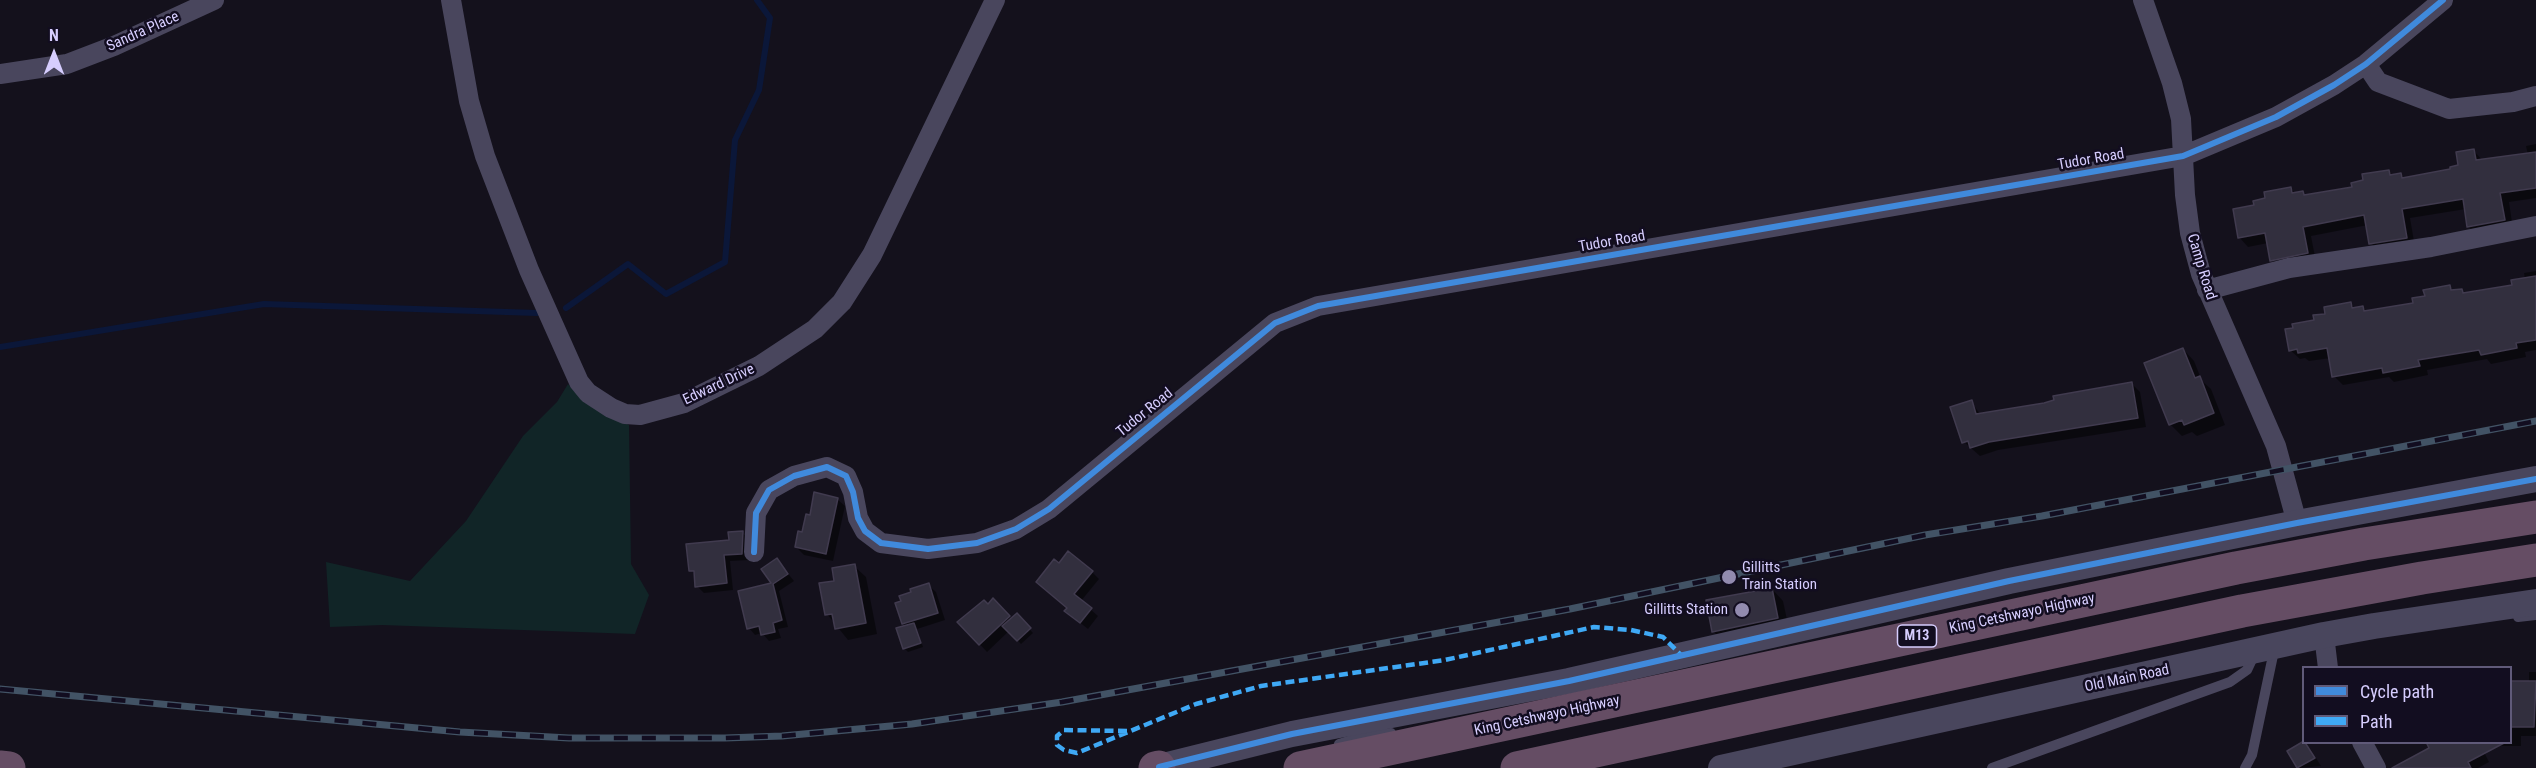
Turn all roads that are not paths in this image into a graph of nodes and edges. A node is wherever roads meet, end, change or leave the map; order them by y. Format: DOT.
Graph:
graph roads {
  1 [pos="214,0"];
  2 [pos="451,0"];
  3 [pos="995,0"];
  4 [pos="2143,0"];
  5 [pos="2443,0"];
  6 [pos="2366,64"];
  7 [pos="0,74"];
  8 [pos="2536,96"];
  9 [pos="2183,156"];
  10 [pos="2536,226"];
  11 [pos="2207,290"];
  12 [pos="2536,479"];
  13 [pos="2536,517"];
  14 [pos="2297,523"];
  15 [pos="754,552"];
  16 [pos="2536,560"];
  17 [pos="2536,602"];
  18 [pos="2481,610"];
  19 [pos="2536,615"];
  20 [pos="2324,635"];
  21 [pos="2266,648"];
  22 [pos="2328,666"];
  23 [pos="1428,730"];
  24 [pos="1406,731"];
  25 [pos="1475,732"];
  26 [pos="2363,744"];
  27 [pos="1331,746"];
  28 [pos="1306,761"];
  29 [pos="0,767"];
  30 [pos="1157,767"];
  31 [pos="9,768"];
  32 [pos="1287,768"];
  33 [pos="1516,768"];
  34 [pos="1721,768"];
  35 [pos="1992,768"];
  36 [pos="2245,768"];
  37 [pos="2376,768"];
  1 -- 7 [label="street, Sandra Place"];
  2 -- 3 [label="street, Edward Drive"];
  4 -- 9 [label="street, Camp Road"];
  5 -- 6 [label="street, Tudor Road"];
  6 -- 8 [label="street"];
  6 -- 9 [label="street, Tudor Road"];
  9 -- 11 [label="street, Camp Road"];
  9 -- 15 [label="street, Tudor Road"];
  10 -- 11 [label="street"];
  11 -- 14 [label="street, Camp Road"];
  12 -- 14 [label="street"];
  13 -- 25 [label="highway, King Cetshwayo Highway / M13"];
  14 -- 30 [label="street"];
  16 -- 33 [label="highway"];
  17 -- 18 [label="street, Old Main Road"];
  18 -- 19 [label="lane"];
  18 -- 20 [label="street, Old Main Road"];
  20 -- 21 [label="street, Old Main Road"];
  20 -- 22 [label="street"];
  21 -- 34 [label="street, Old Main Road"];
  21 -- 35 [label="lane"];
  21 -- 36 [label="lane"];
  23 -- 25 [label="lane"];
  24 -- 27 [label="lane"];
  25 -- 28 [label="highway, King Cetshwayo Highway / M13"];
  26 -- 37 [label="street"];
  28 -- 32 [label="lane"];
  29 -- 31 [label="highway"];
}
